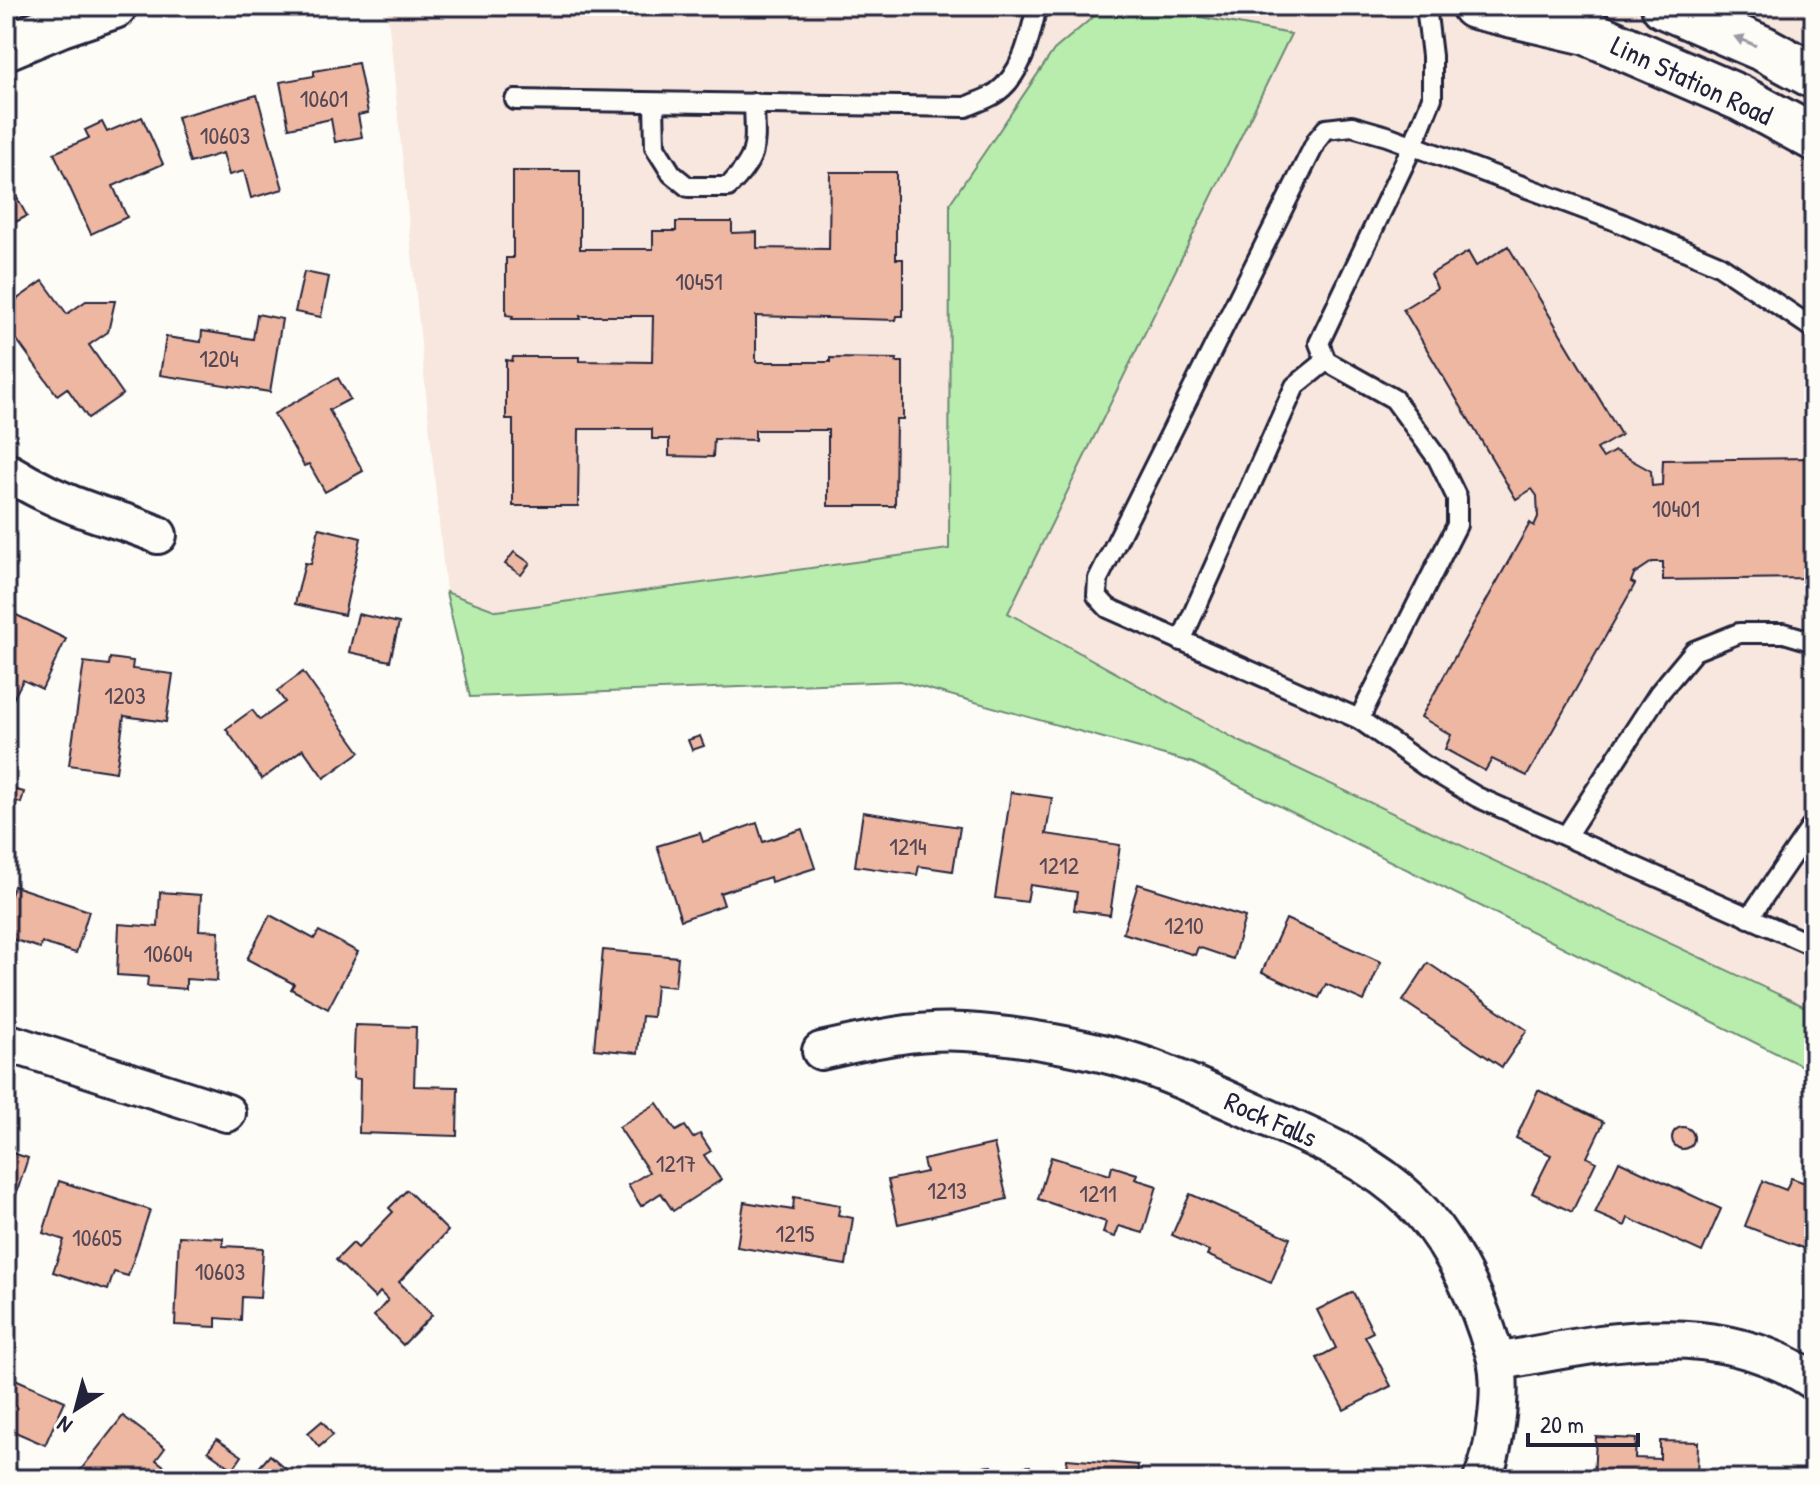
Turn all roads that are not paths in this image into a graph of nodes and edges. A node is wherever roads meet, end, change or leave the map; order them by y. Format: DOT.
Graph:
graph roads {
  1 [pos="114,6"];
  2 [pos="1037,6"];
  3 [pos="1426,6"];
  4 [pos="1474,6"];
  5 [pos="1664,6"];
  6 [pos="6,47"];
  7 [pos="1814,76"];
  8 [pos="515,100"];
  9 [pos="654,103"];
  10 [pos="754,103"];
  11 [pos="1814,138"];
  12 [pos="1413,145"];
  13 [pos="1814,329"];
  14 [pos="1326,361"];
  15 [pos="6,471"];
  16 [pos="158,535"];
  17 [pos="1181,641"];
  18 [pos="1814,642"];
  19 [pos="1359,719"];
  20 [pos="1814,823"];
  21 [pos="1566,836"];
  22 [pos="1749,918"];
  23 [pos="1814,946"];
  24 [pos="6,1042"];
  25 [pos="821,1051"];
  26 [pos="227,1113"];
  27 [pos="1497,1362"];
  28 [pos="1814,1381"];
  29 [pos="1482,1479"];
  1 -- 6 [label="street"];
  2 -- 10 [label="lane"];
  3 -- 12 [label="lane"];
  4 -- 11 [label="street, Linn Station Road"];
  7 -- 5 [label="street, Linn Station Road, one-way"];
  8 -- 9 [label="lane"];
  9 -- 10 [label="lane"];
  9 -- 10 [label="lane"];
  12 -- 13 [label="lane"];
  12 -- 14 [label="lane"];
  12 -- 17 [label="lane"];
  14 -- 17 [label="lane"];
  14 -- 19 [label="lane"];
  15 -- 16 [label="street"];
  17 -- 19 [label="lane"];
  18 -- 21 [label="lane"];
  19 -- 21 [label="lane"];
  20 -- 22 [label="lane"];
  21 -- 22 [label="lane"];
  22 -- 23 [label="lane"];
  24 -- 26 [label="street"];
  25 -- 27 [label="street, Rock Falls"];
  27 -- 28 [label="street"];
  27 -- 29 [label="street, Rock Falls"];
}
